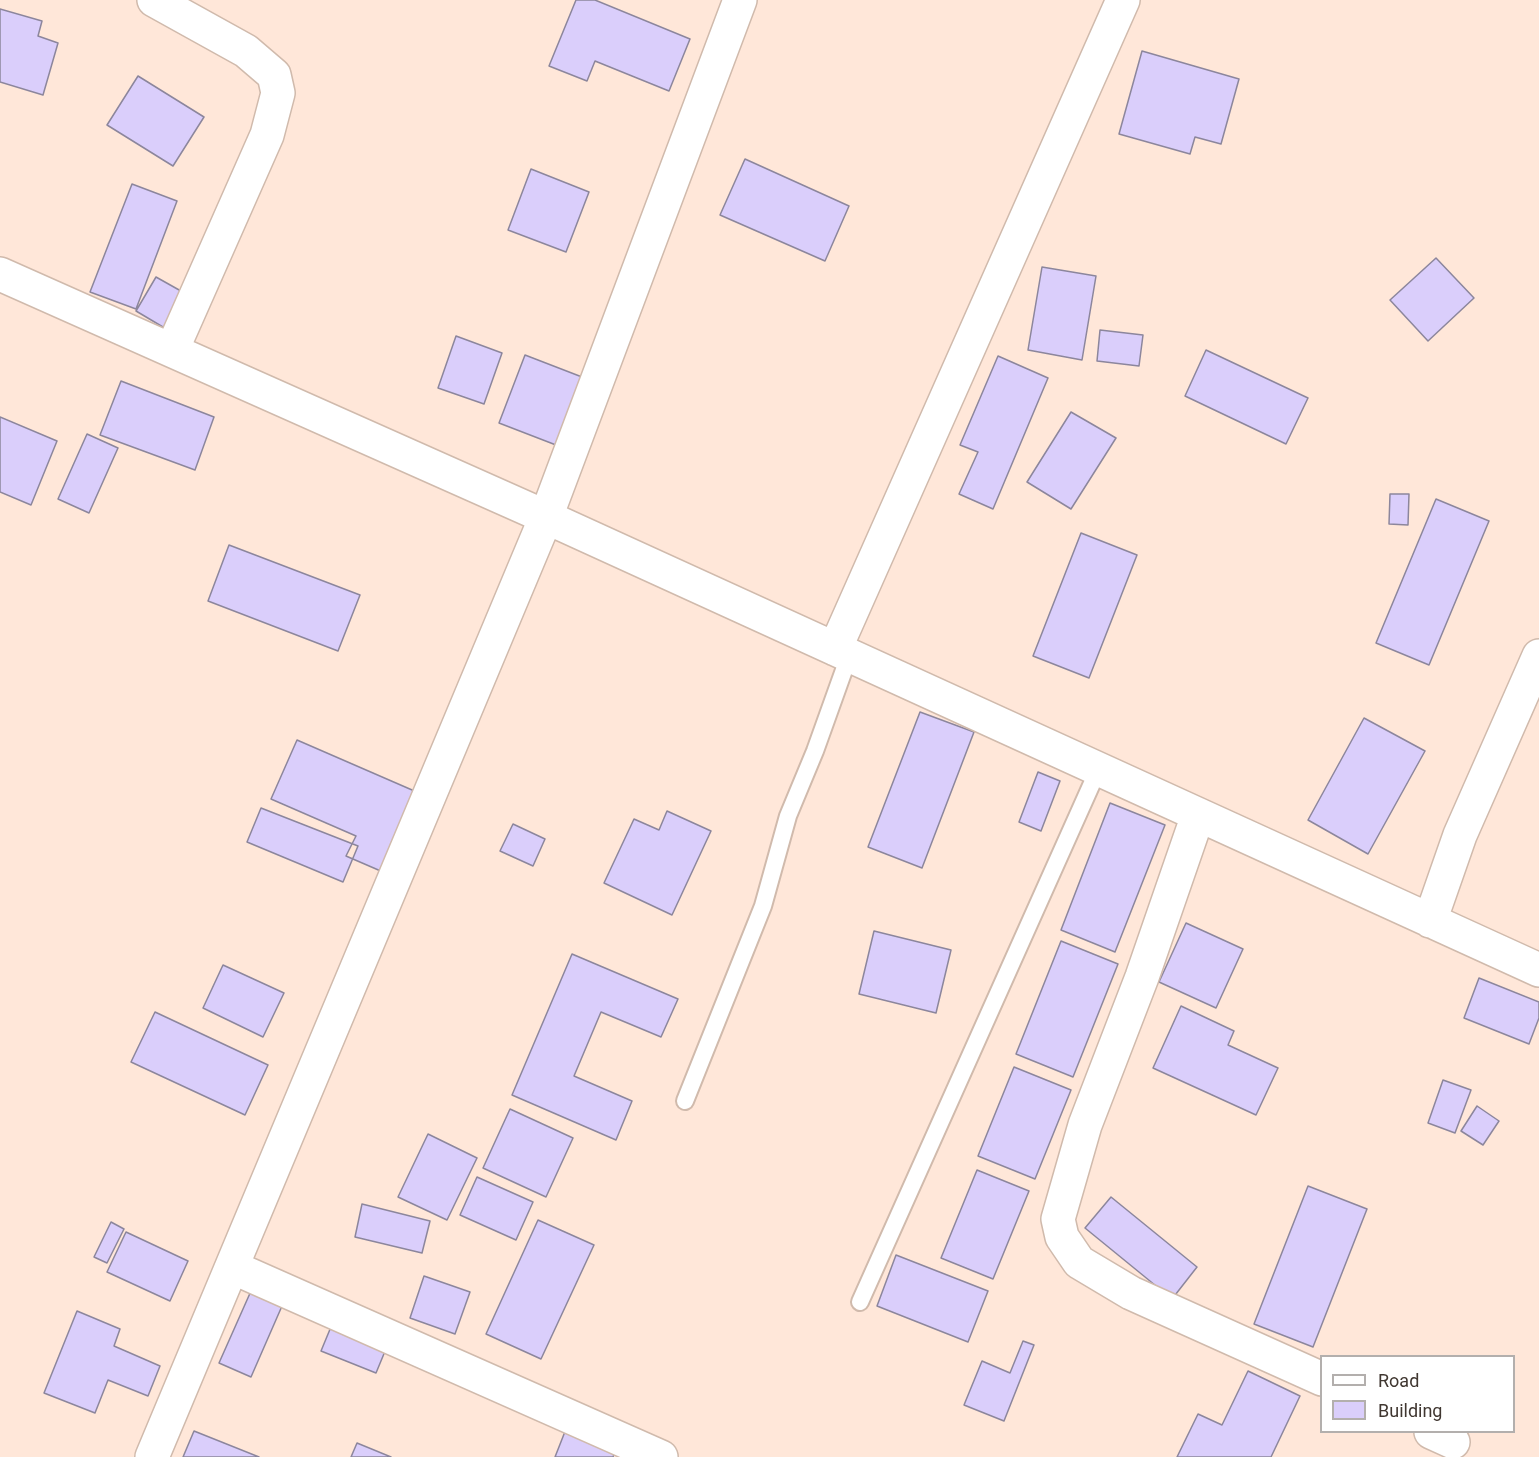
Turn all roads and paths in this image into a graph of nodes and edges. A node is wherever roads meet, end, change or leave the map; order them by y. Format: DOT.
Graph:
graph roads {
  1 [pos="154,0"];
  2 [pos="740,0"];
  3 [pos="1123,0"];
  4 [pos="0,274"];
  5 [pos="172,350"];
  6 [pos="546,517"];
  7 [pos="842,653"];
  8 [pos="1539,656"];
  9 [pos="1098,770"];
  10 [pos="1198,815"];
  11 [pos="1430,921"];
  12 [pos="1539,970"];
  13 [pos="685,1101"];
  14 [pos="232,1267"];
  15 [pos="860,1302"];
  16 [pos="1320,1378"];
  17 [pos="152,1457"];
  18 [pos="661,1457"];
  1 -- 5 [label="street"];
  2 -- 6 [label="street"];
  3 -- 7 [label="street"];
  4 -- 5 [label="street"];
  5 -- 6 [label="street"];
  6 -- 7 [label="street"];
  6 -- 14 [label="street"];
  7 -- 9 [label="street"];
  7 -- 13 [label="lane"];
  8 -- 11 [label="street"];
  9 -- 10 [label="street"];
  9 -- 15 [label="lane"];
  10 -- 11 [label="street"];
  10 -- 16 [label="street"];
  11 -- 12 [label="street"];
  14 -- 17 [label="street"];
  14 -- 18 [label="street"];
}
